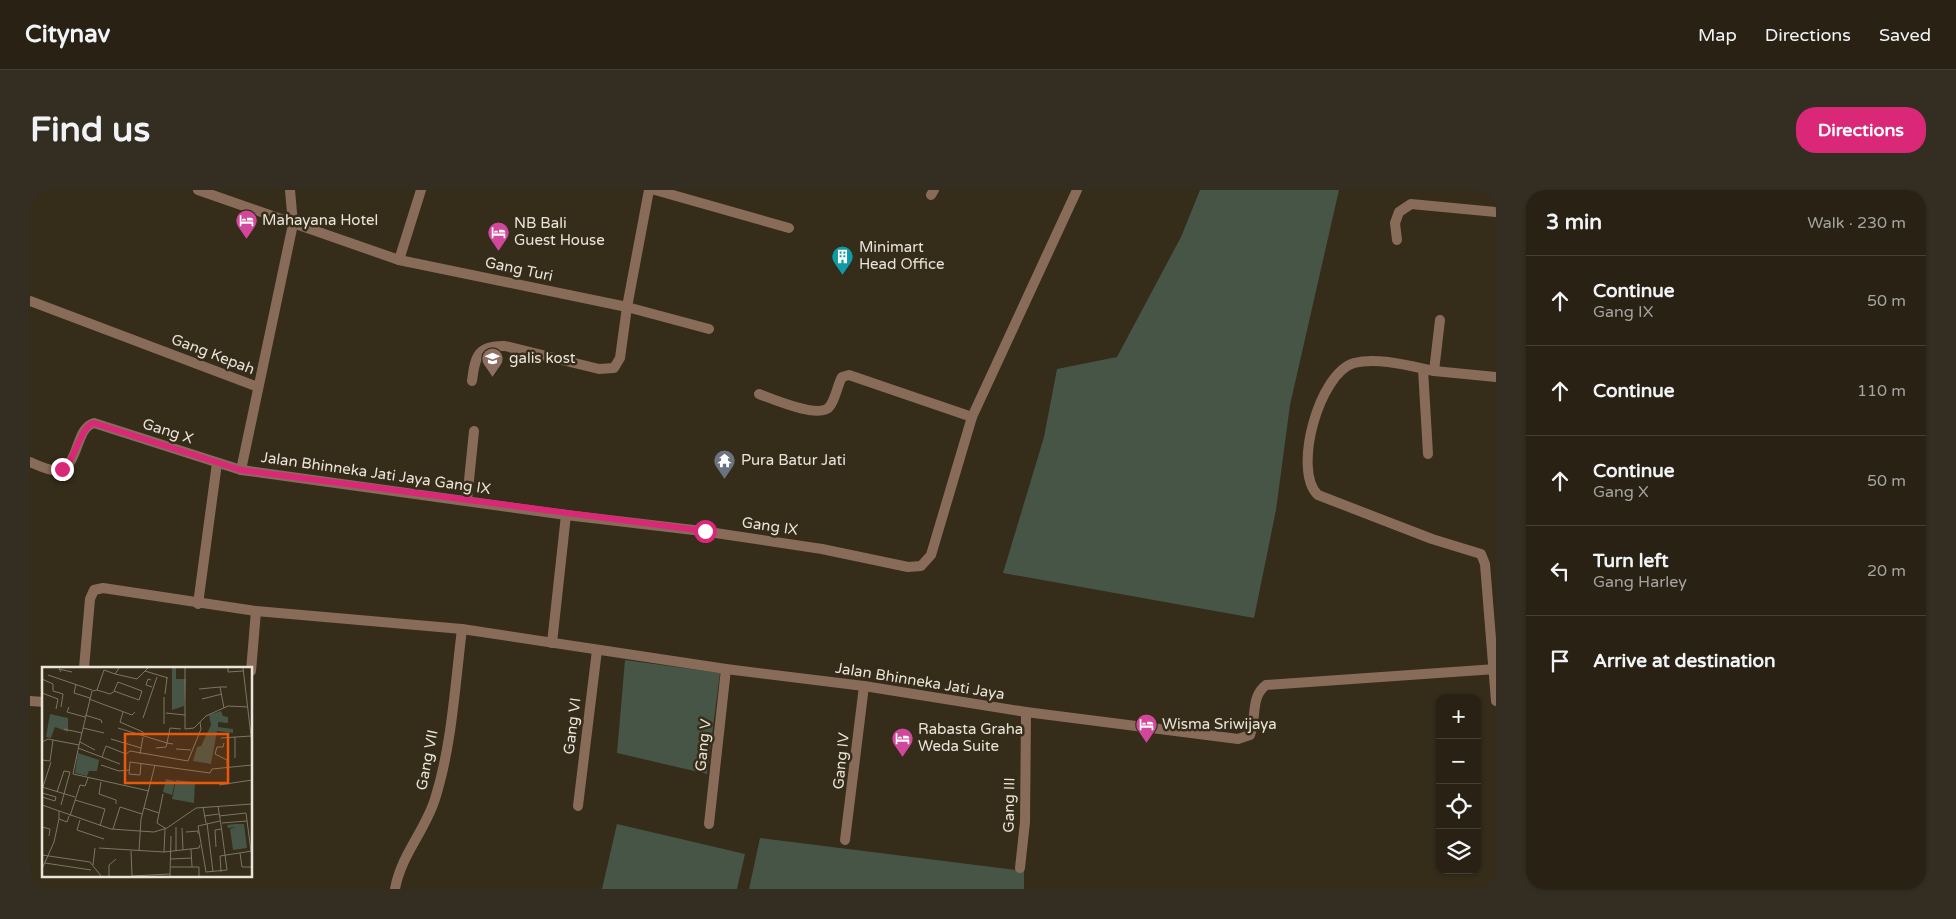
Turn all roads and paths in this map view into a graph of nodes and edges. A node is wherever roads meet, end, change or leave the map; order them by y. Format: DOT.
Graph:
graph roads {
  1 [pos="198,190"];
  2 [pos="290,190"];
  3 [pos="421,190"];
  4 [pos="649,190"];
  5 [pos="655,190"];
  6 [pos="1077,190"];
  7 [pos="1496,212"];
  8 [pos="293,224"];
  9 [pos="789,228"];
  10 [pos="1398,240"];
  11 [pos="399,260"];
  12 [pos="30,301"];
  13 [pos="627,307"];
  14 [pos="1440,320"];
  15 [pos="709,329"];
  16 [pos="1428,370"];
  17 [pos="1496,376"];
  18 [pos="472,381"];
  19 [pos="258,387"];
  20 [pos="759,394"];
  21 [pos="972,417"];
  22 [pos="474,430"];
  23 [pos="1428,454"];
  24 [pos="30,462"];
  25 [pos="217,463"];
  26 [pos="241,470"];
  27 [pos="467,500"];
  28 [pos="566,515"];
  29 [pos="198,604"];
  30 [pos="256,611"];
  31 [pos="462,629"];
  32 [pos="552,643"];
  33 [pos="597,650"];
  34 [pos="84,667"];
  35 [pos="251,667"];
  36 [pos="726,669"];
  37 [pos="1495,669"];
  38 [pos="864,686"];
  39 [pos="1496,701"];
  40 [pos="1026,712"];
  41 [pos="578,806"];
  42 [pos="709,824"];
  43 [pos="846,840"];
  44 [pos="1020,868"];
  45 [pos="395,889"];
  1 -- 8 [label="street, Gang Turi"];
  2 -- 8 [label="street, Gang Kepah"];
  3 -- 11 [label="street"];
  4 -- 13 [label="street"];
  5 -- 9 [label="street"];
  6 -- 21 [label="street"];
  7 -- 10 [label="street"];
  8 -- 11 [label="street, Gang Turi"];
  8 -- 19 [label="street, Gang Kepah"];
  11 -- 13 [label="street, Gang Turi"];
  12 -- 19 [label="street, Gang Kepah"];
  13 -- 15 [label="street, Gang Turi"];
  13 -- 18 [label="street"];
  14 -- 16 [label="street"];
  16 -- 17 [label="street"];
  16 -- 23 [label="street"];
  16 -- 37 [label="street"];
  19 -- 26 [label="street"];
  20 -- 21 [label="street"];
  21 -- 28 [label="street, Gang IX"];
  22 -- 27 [label="street"];
  24 -- 25 [label="street, Gang X"];
  25 -- 26 [label="street, Gang X"];
  25 -- 29 [label="street"];
  26 -- 27 [label="street, Jalan Bhinneka Jati Jaya Gang IX"];
  27 -- 28 [label="street, Jalan Bhinneka Jati Jaya Gang IX"];
  28 -- 32 [label="street"];
  29 -- 30 [label="street, Jalan Bhinneka Jati Jaya"];
  29 -- 34 [label="street, Jalan Bhinneka Jati Jaya"];
  30 -- 31 [label="street, Jalan Bhinneka Jati Jaya"];
  30 -- 35 [label="street"];
  31 -- 32 [label="street, Jalan Bhinneka Jati Jaya"];
  31 -- 45 [label="street, Gang VII"];
  32 -- 33 [label="street, Jalan Bhinneka Jati Jaya"];
  33 -- 36 [label="street, Jalan Bhinneka Jati Jaya"];
  33 -- 41 [label="street, Gang VI"];
  36 -- 38 [label="street, Jalan Bhinneka Jati Jaya"];
  36 -- 42 [label="street, Gang V"];
  37 -- 39 [label="street"];
  37 -- 40 [label="street, Jalan Bhinneka Jati Jaya"];
  38 -- 40 [label="street, Jalan Bhinneka Jati Jaya"];
  38 -- 43 [label="street, Gang IV"];
  40 -- 44 [label="street, Gang III"];
}
